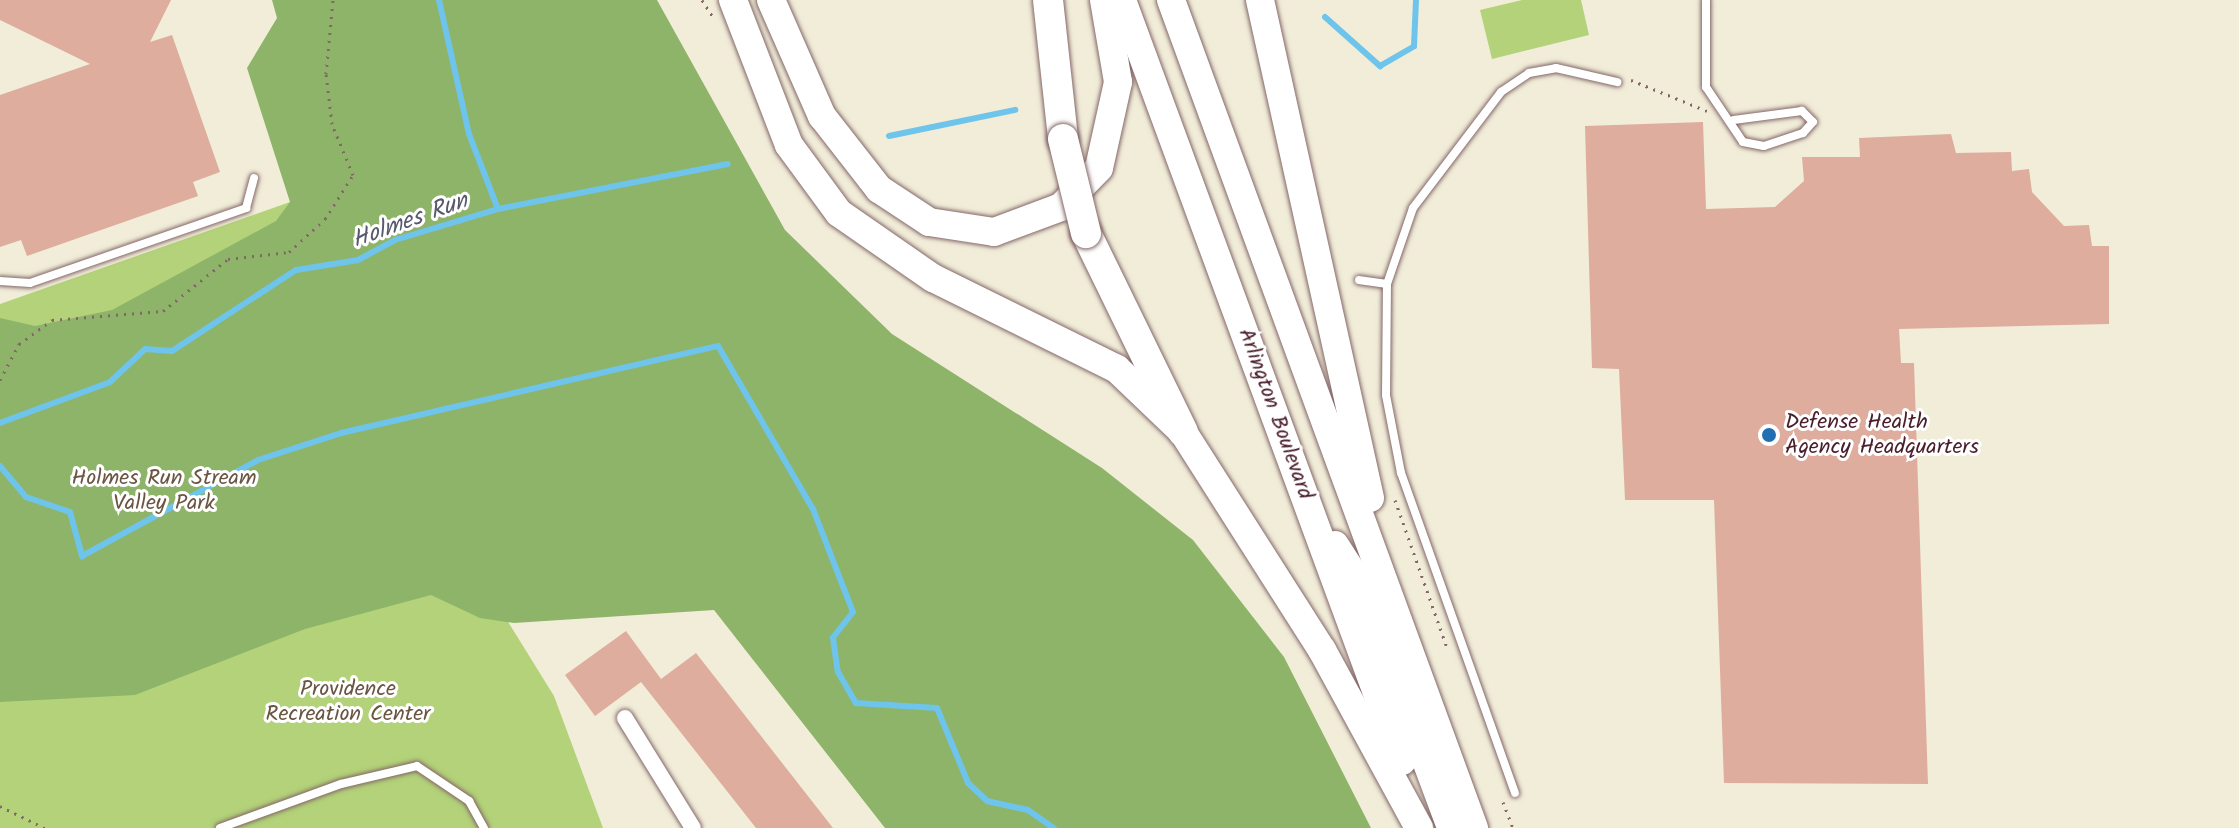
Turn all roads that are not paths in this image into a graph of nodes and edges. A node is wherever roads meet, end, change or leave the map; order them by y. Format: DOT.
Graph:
graph roads {
  1 [pos="733,0"];
  2 [pos="771,0"];
  3 [pos="784,0"];
  4 [pos="1048,0"];
  5 [pos="1104,0"];
  6 [pos="1122,0"];
  7 [pos="1171,0"];
  8 [pos="1260,0"];
  9 [pos="1706,0"];
  10 [pos="718,12"];
  11 [pos="791,39"];
  12 [pos="757,71"];
  13 [pos="1617,82"];
  14 [pos="1734,120"];
  15 [pos="254,178"];
  16 [pos="1359,280"];
  17 [pos="0,281"];
  18 [pos="1387,284"];
  19 [pos="1183,432"];
  20 [pos="1306,500"];
  21 [pos="1401,627"];
  22 [pos="625,718"];
  23 [pos="1515,793"];
  24 [pos="220,828"];
  25 [pos="484,828"];
  26 [pos="693,828"];
  27 [pos="1419,828"];
  28 [pos="1426,828"];
  29 [pos="1451,828"];
  30 [pos="1474,828"];
  1 -- 12 [label="highway"];
  2 -- 11 [label="highway"];
  3 -- 11 [label="highway"];
  4 -- 19 [label="highway, bridge"];
  5 -- 11 [label="highway"];
  6 -- 20 [label="highway, Arlington Boulevard"];
  7 -- 21 [label="highway, Arlington Boulevard"];
  8 -- 21 [label="highway"];
  9 -- 14 [label="lane"];
  10 -- 12 [label="highway"];
  12 -- 19 [label="highway"];
  13 -- 18 [label="lane"];
  14 -- 14 [label="lane"];
  15 -- 17 [label="lane"];
  16 -- 18 [label="lane"];
  18 -- 23 [label="lane"];
  19 -- 27 [label="highway"];
  20 -- 28 [label="highway, Arlington Boulevard"];
  20 -- 29 [label="highway"];
  21 -- 30 [label="highway, Arlington Boulevard"];
  22 -- 26 [label="street"];
  24 -- 25 [label="lane"];
}
